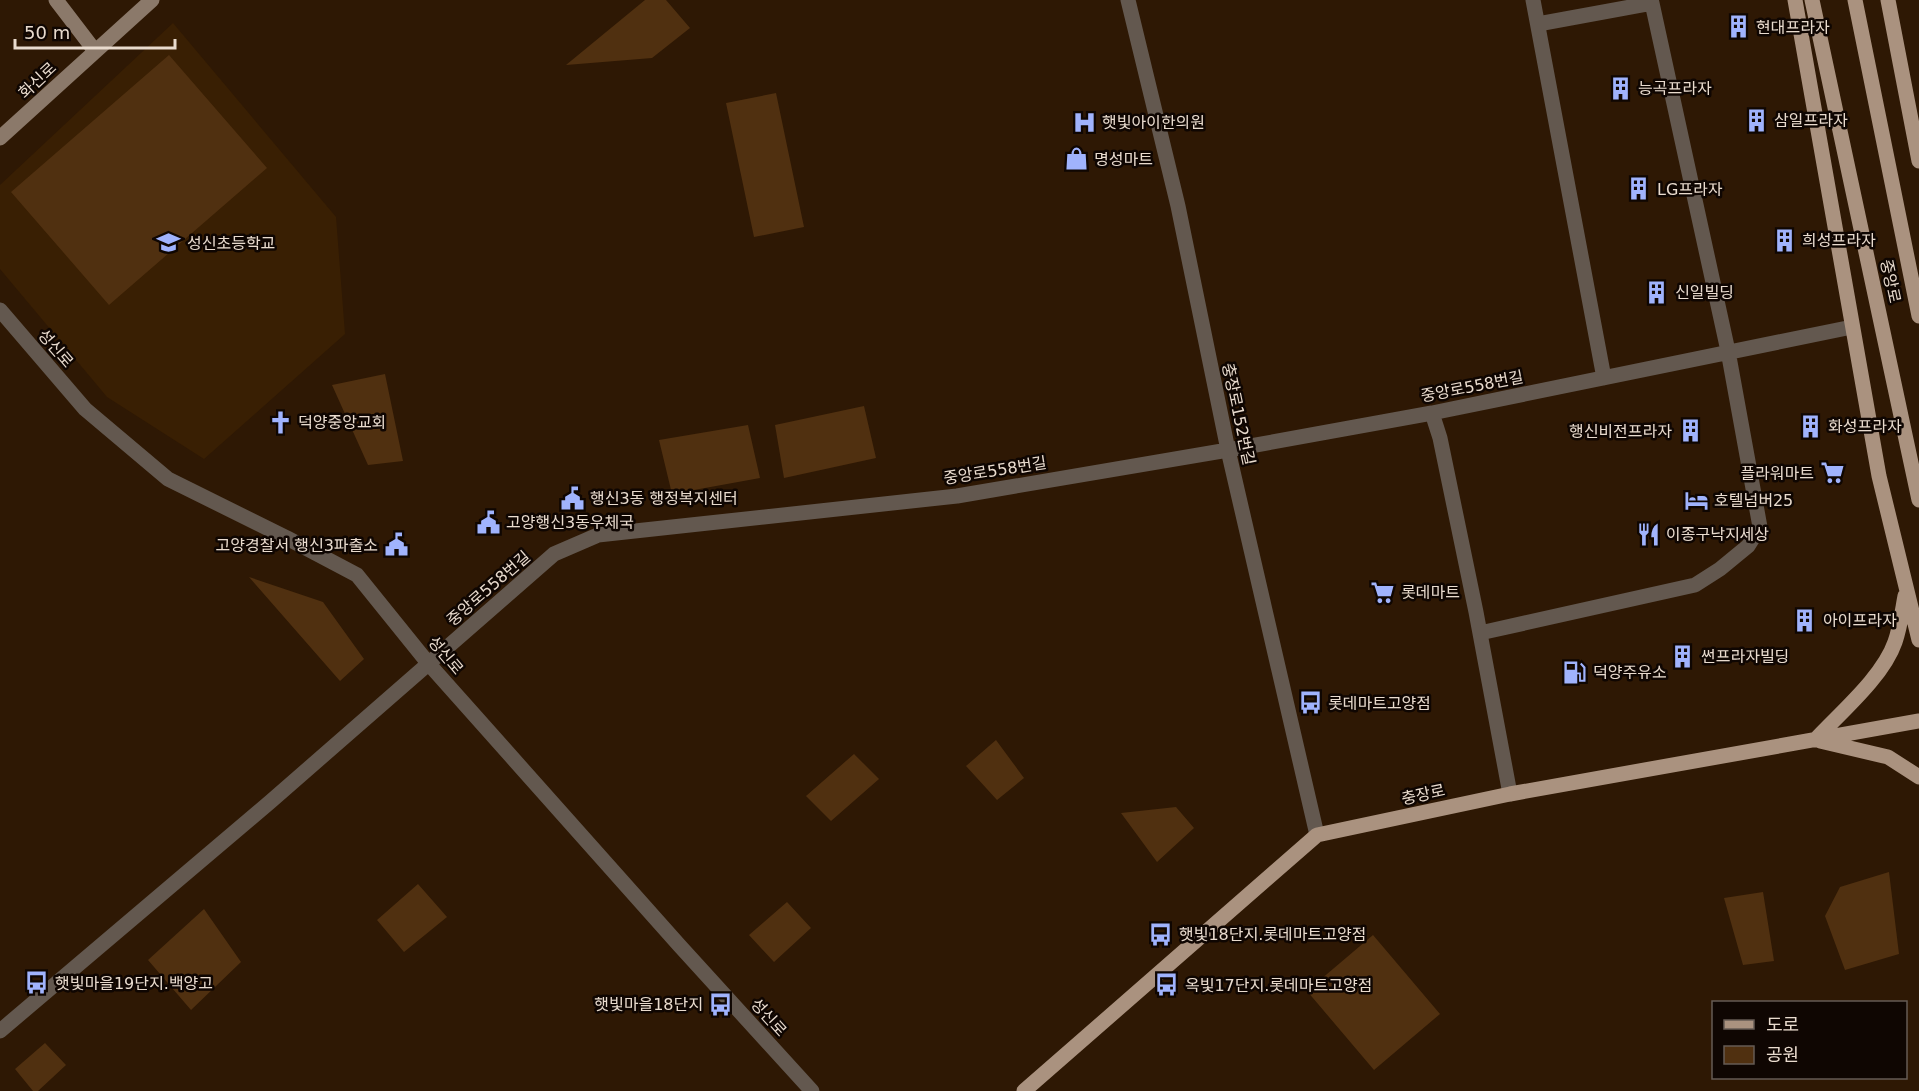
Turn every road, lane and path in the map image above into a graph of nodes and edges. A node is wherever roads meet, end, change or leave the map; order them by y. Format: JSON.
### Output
{"nodes":[{"id":1,"x":56,"y":0,"type":"edge"},
{"id":2,"x":152,"y":0,"type":"edge"},
{"id":3,"x":1128,"y":0,"type":"edge"},
{"id":4,"x":1533,"y":0,"type":"edge"},
{"id":5,"x":1795,"y":0,"type":"edge"},
{"id":6,"x":1812,"y":0,"type":"edge"},
{"id":7,"x":1855,"y":0,"type":"edge"},
{"id":8,"x":1888,"y":0,"type":"edge"},
{"id":9,"x":1538,"y":24,"type":"junction"},
{"id":10,"x":95,"y":51,"type":"junction"},
{"id":11,"x":0,"y":138,"type":"edge"},
{"id":12,"x":1919,"y":161,"type":"edge"},
{"id":13,"x":0,"y":310,"type":"edge"},
{"id":14,"x":1919,"y":316,"type":"edge"},
{"id":15,"x":1852,"y":327,"type":"junction"},
{"id":16,"x":1728,"y":351,"type":"junction"},
{"id":17,"x":1604,"y":378,"type":"junction"},
{"id":18,"x":1432,"y":413,"type":"junction"},
{"id":19,"x":1228,"y":450,"type":"junction"},
{"id":20,"x":1919,"y":500,"type":"edge"},
{"id":21,"x":1912,"y":591,"type":"edge"},
{"id":22,"x":1480,"y":633,"type":"junction"},
{"id":23,"x":1919,"y":640,"type":"edge"},
{"id":24,"x":428,"y":663,"type":"junction"},
{"id":25,"x":1919,"y":721,"type":"edge"},
{"id":26,"x":1815,"y":740,"type":"junction"},
{"id":27,"x":1919,"y":777,"type":"edge"},
{"id":28,"x":1510,"y":794,"type":"junction"},
{"id":29,"x":1317,"y":835,"type":"junction"},
{"id":30,"x":0,"y":1031,"type":"edge"},
{"id":31,"x":812,"y":1091,"type":"edge"},
{"id":32,"x":1024,"y":1091,"type":"edge"}],
"edges":[{"from":1,"to":10,"type":"main road"},
{"from":2,"to":10,"type":"main road","name":"화신로"},
{"from":3,"to":19,"type":"street","name":"충장로152번길"},
{"from":4,"to":9,"type":"street"},
{"from":5,"to":15,"type":"main road"},
{"from":6,"to":20,"type":"main road","name":"중앙로"},
{"from":7,"to":14,"type":"main road","name":"중앙로"},
{"from":8,"to":12,"type":"main road"},
{"from":9,"to":16,"type":"street"},
{"from":9,"to":17,"type":"street"},
{"from":10,"to":11,"type":"main road","name":"화신로"},
{"from":13,"to":24,"type":"street","name":"성신로"},
{"from":15,"to":16,"type":"street","name":"중앙로558번길"},
{"from":15,"to":21,"type":"main road"},
{"from":16,"to":17,"type":"street","name":"중앙로558번길"},
{"from":16,"to":22,"type":"street"},
{"from":17,"to":18,"type":"street","name":"중앙로558번길"},
{"from":18,"to":19,"type":"street","name":"중앙로558번길"},
{"from":18,"to":22,"type":"street"},
{"from":19,"to":24,"type":"street","name":"중앙로558번길"},
{"from":19,"to":29,"type":"street","name":"충장로152번길"},
{"from":21,"to":23,"type":"main road"},
{"from":21,"to":26,"type":"main road"},
{"from":22,"to":28,"type":"street"},
{"from":24,"to":30,"type":"street","name":"중앙로558번길"},
{"from":24,"to":31,"type":"street","name":"성신로"},
{"from":25,"to":26,"type":"main road","name":"충장로"},
{"from":26,"to":27,"type":"main road"},
{"from":26,"to":28,"type":"main road","name":"충장로"},
{"from":28,"to":29,"type":"main road","name":"충장로"},
{"from":29,"to":32,"type":"main road","name":"충장로"}]}
